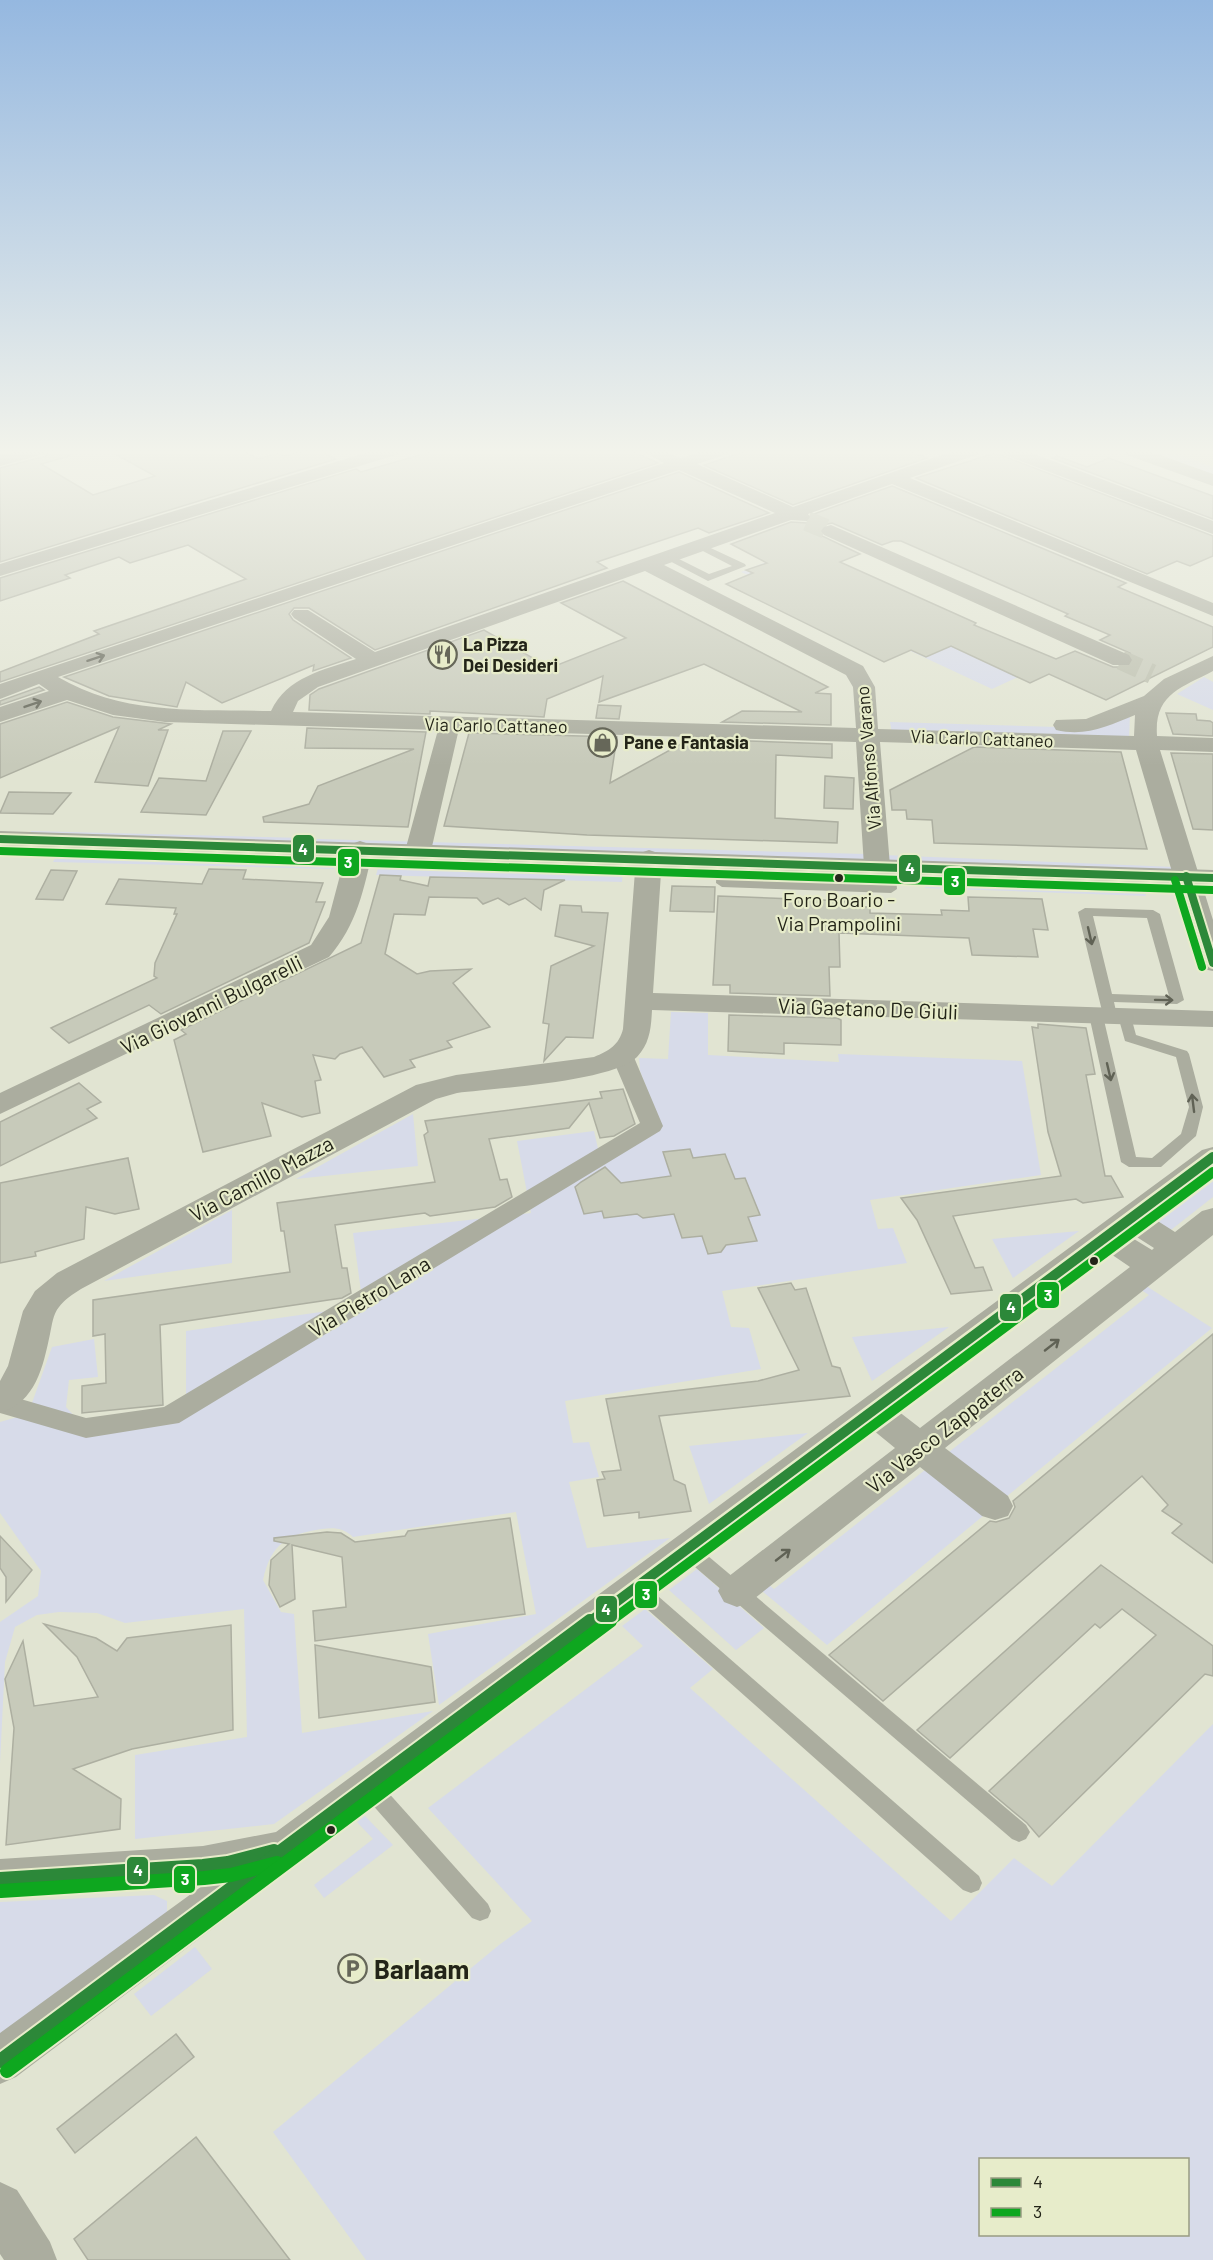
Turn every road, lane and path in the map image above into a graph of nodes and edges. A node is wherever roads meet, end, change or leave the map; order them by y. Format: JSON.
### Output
{"nodes":[{"id":1,"x":48,"y":555,"type":"edge"},
{"id":2,"x":404,"y":555,"type":"edge"},
{"id":3,"x":672,"y":555,"type":"edge"},
{"id":4,"x":719,"y":555,"type":"edge"},
{"id":5,"x":886,"y":555,"type":"edge"},
{"id":6,"x":1081,"y":555,"type":"edge"},
{"id":7,"x":656,"y":561,"type":"junction"},
{"id":8,"x":0,"y":570,"type":"edge"},
{"id":9,"x":1213,"y":610,"type":"edge"},
{"id":10,"x":301,"y":614,"type":"dead end"},
{"id":11,"x":373,"y":660,"type":"junction"},
{"id":12,"x":1121,"y":660,"type":"tunnel mouth"},
{"id":13,"x":1213,"y":663,"type":"edge"},
{"id":14,"x":1152,"y":674,"type":"tunnel mouth"},
{"id":15,"x":40,"y":676,"type":"junction"},
{"id":16,"x":1174,"y":684,"type":"junction"},
{"id":17,"x":0,"y":692,"type":"edge"},
{"id":18,"x":67,"y":692,"type":"junction"},
{"id":19,"x":1150,"y":701,"type":"junction"},
{"id":20,"x":0,"y":715,"type":"edge"},
{"id":21,"x":278,"y":720,"type":"junction"},
{"id":22,"x":868,"y":727,"type":"junction"},
{"id":23,"x":448,"y":728,"type":"junction"},
{"id":24,"x":1146,"y":742,"type":"junction"},
{"id":25,"x":1213,"y":745,"type":"edge"},
{"id":26,"x":0,"y":839,"type":"edge"},
{"id":27,"x":360,"y":849,"type":"junction"},
{"id":28,"x":418,"y":851,"type":"junction"},
{"id":29,"x":649,"y":858,"type":"junction"},
{"id":30,"x":883,"y":866,"type":"junction"},
{"id":31,"x":1200,"y":877,"type":"edge"},
{"id":32,"x":1213,"y":963,"type":"edge"},
{"id":33,"x":639,"y":1001,"type":"junction"},
{"id":34,"x":1109,"y":1011,"type":"junction"},
{"id":35,"x":1213,"y":1019,"type":"edge"},
{"id":36,"x":611,"y":1060,"type":"junction"},
{"id":37,"x":0,"y":1105,"type":"edge"},
{"id":38,"x":1213,"y":1157,"type":"edge"},
{"id":39,"x":1213,"y":1219,"type":"edge"},
{"id":40,"x":1119,"y":1227,"type":"junction"},
{"id":41,"x":1156,"y":1263,"type":"junction"},
{"id":42,"x":0,"y":1402,"type":"edge"},
{"id":43,"x":873,"y":1411,"type":"junction"},
{"id":44,"x":920,"y":1448,"type":"junction"},
{"id":45,"x":995,"y":1506,"type":"dead end"},
{"id":46,"x":688,"y":1550,"type":"junction"},
{"id":47,"x":636,"y":1588,"type":"junction"},
{"id":48,"x":737,"y":1592,"type":"junction"},
{"id":49,"x":370,"y":1787,"type":"junction"},
{"id":50,"x":1019,"y":1832,"type":"dead end"},
{"id":51,"x":291,"y":1846,"type":"junction"},
{"id":52,"x":0,"y":1879,"type":"edge"},
{"id":53,"x":971,"y":1883,"type":"dead end"},
{"id":54,"x":480,"y":1911,"type":"dead end"},
{"id":55,"x":0,"y":2061,"type":"edge"},
{"id":56,"x":0,"y":2207,"type":"edge"},
{"id":57,"x":32,"y":2260,"type":"edge"}],
"edges":[{"from":1,"to":8,"type":"street"},
{"from":15,"to":2,"type":"street","one_way":true},
{"from":3,"to":7,"type":"street"},
{"from":4,"to":7,"type":"lane"},
{"from":5,"to":12,"type":"street"},
{"from":6,"to":9,"type":"street"},
{"from":7,"to":11,"type":"street"},
{"from":7,"to":22,"type":"street","name":"Via Alfonso Varano"},
{"from":10,"to":11,"type":"street"},
{"from":11,"to":21,"type":"street"},
{"from":13,"to":16,"type":"street","name":"Via Carlo Cattaneo"},
{"from":14,"to":16,"type":"street"},
{"from":15,"to":17,"type":"street"},
{"from":15,"to":18,"type":"street","name":"Via Carlo Cattaneo"},
{"from":16,"to":19,"type":"street","name":"Via Carlo Cattaneo"},
{"from":20,"to":18,"type":"street","one_way":true},
{"from":18,"to":21,"type":"street","name":"Via Carlo Cattaneo"},
{"from":19,"to":22,"type":"street","name":"Via Carlo Cattaneo"},
{"from":19,"to":24,"type":"street"},
{"from":21,"to":23,"type":"street","name":"Via Carlo Cattaneo"},
{"from":22,"to":23,"type":"street","name":"Via Carlo Cattaneo"},
{"from":22,"to":24,"type":"street","name":"Via Carlo Cattaneo"},
{"from":22,"to":30,"type":"street","name":"Via Alfonso Varano"},
{"from":23,"to":28,"type":"street"},
{"from":24,"to":25,"type":"street","name":"Via Carlo Cattaneo"},
{"from":24,"to":31,"type":"street"},
{"from":26,"to":27,"type":"street"},
{"from":27,"to":28,"type":"street"},
{"from":27,"to":37,"type":"street","name":"Via Giovanni Bulgarelli"},
{"from":28,"to":29,"type":"street"},
{"from":29,"to":30,"type":"street"},
{"from":29,"to":33,"type":"street"},
{"from":30,"to":31,"type":"street"},
{"from":31,"to":32,"type":"street"},
{"from":33,"to":34,"type":"street","name":"Via Gaetano De Giuli"},
{"from":33,"to":36,"type":"street"},
{"from":34,"to":34,"type":"lane","one_way":true},
{"from":34,"to":34,"type":"lane","one_way":true},
{"from":34,"to":35,"type":"street","name":"Via Gaetano De Giuli"},
{"from":36,"to":42,"type":"street","name":"Via Camillo Mazza"},
{"from":36,"to":42,"type":"street","name":"Via Pietro Lana"},
{"from":38,"to":40,"type":"street"},
{"from":39,"to":41,"type":"street","name":"Via Vasco Zappaterra"},
{"from":40,"to":41,"type":"street"},
{"from":40,"to":43,"type":"street"},
{"from":44,"to":41,"type":"street","name":"Via Vasco Zappaterra","one_way":true},
{"from":43,"to":44,"type":"street"},
{"from":43,"to":46,"type":"street"},
{"from":44,"to":45,"type":"street"},
{"from":48,"to":44,"type":"street","name":"Via Vasco Zappaterra","one_way":true},
{"from":46,"to":47,"type":"street"},
{"from":46,"to":48,"type":"lane"},
{"from":47,"to":49,"type":"street"},
{"from":47,"to":53,"type":"lane"},
{"from":48,"to":50,"type":"lane"},
{"from":49,"to":51,"type":"street"},
{"from":49,"to":54,"type":"lane"},
{"from":51,"to":52,"type":"street"},
{"from":51,"to":55,"type":"street"},
{"from":56,"to":57,"type":"street"}]}
